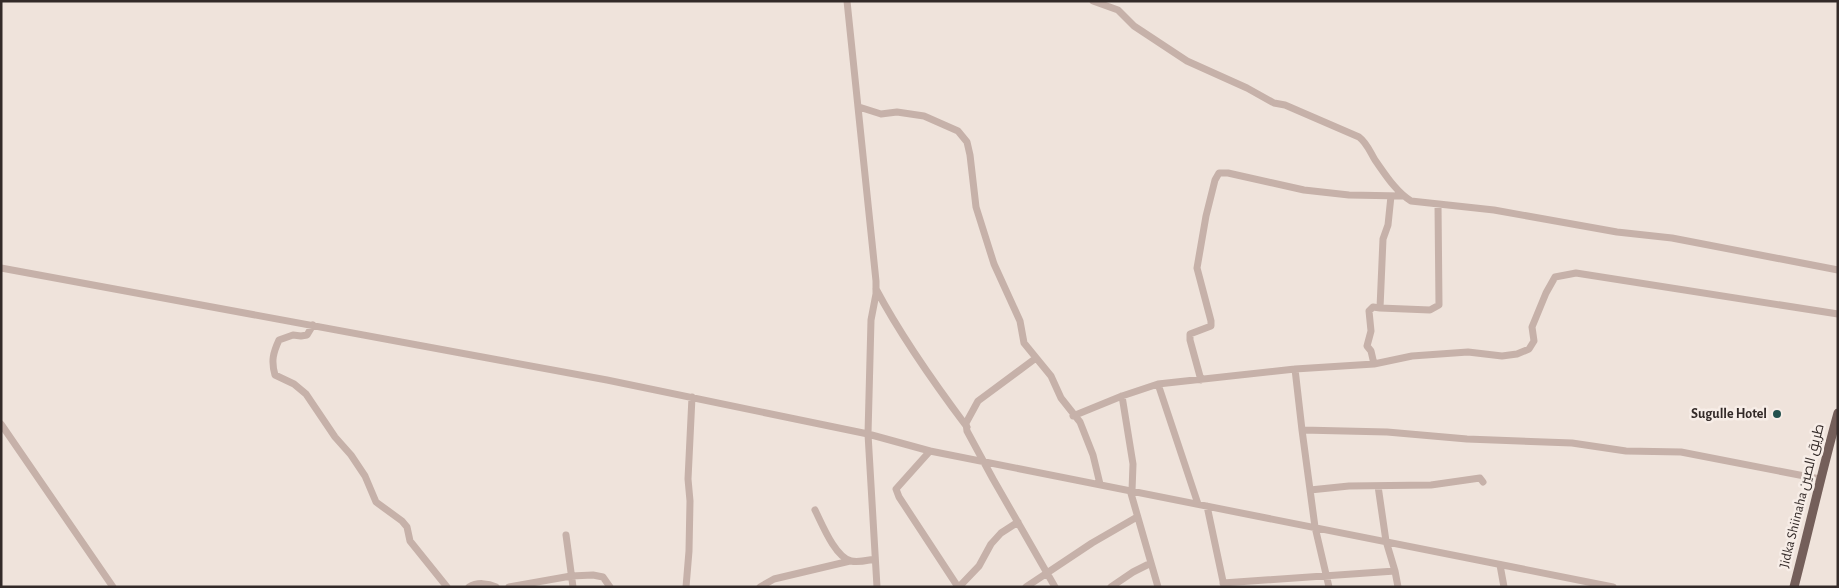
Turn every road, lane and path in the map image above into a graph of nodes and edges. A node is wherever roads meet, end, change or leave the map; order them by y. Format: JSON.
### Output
{"nodes":[{"id":1,"x":847,"y":1,"type":"edge"},
{"id":2,"x":1093,"y":1,"type":"edge"},
{"id":3,"x":859,"y":107,"type":"junction"},
{"id":4,"x":1391,"y":196,"type":"junction"},
{"id":5,"x":1402,"y":196,"type":"junction"},
{"id":6,"x":1438,"y":204,"type":"junction"},
{"id":7,"x":1,"y":268,"type":"edge"},
{"id":8,"x":1838,"y":270,"type":"edge"},
{"id":9,"x":876,"y":289,"type":"junction"},
{"id":10,"x":1380,"y":308,"type":"junction"},
{"id":11,"x":1838,"y":314,"type":"edge"},
{"id":12,"x":314,"y":325,"type":"junction"},
{"id":13,"x":1036,"y":358,"type":"junction"},
{"id":14,"x":1374,"y":364,"type":"junction"},
{"id":15,"x":1295,"y":369,"type":"junction"},
{"id":16,"x":1201,"y":380,"type":"junction"},
{"id":17,"x":1158,"y":384,"type":"junction"},
{"id":18,"x":1122,"y":396,"type":"junction"},
{"id":19,"x":692,"y":397,"type":"junction"},
{"id":20,"x":1838,"y":413,"type":"edge"},
{"id":21,"x":1073,"y":416,"type":"junction"},
{"id":22,"x":1,"y":424,"type":"edge"},
{"id":23,"x":967,"y":427,"type":"junction"},
{"id":24,"x":1302,"y":430,"type":"junction"},
{"id":25,"x":868,"y":434,"type":"junction"},
{"id":26,"x":930,"y":451,"type":"junction"},
{"id":27,"x":983,"y":461,"type":"junction"},
{"id":28,"x":1820,"y":480,"type":"junction"},
{"id":29,"x":1483,"y":482,"type":"dead end"},
{"id":30,"x":1100,"y":484,"type":"junction"},
{"id":31,"x":1378,"y":486,"type":"junction"},
{"id":32,"x":1131,"y":490,"type":"junction"},
{"id":33,"x":1310,"y":490,"type":"junction"},
{"id":34,"x":1198,"y":504,"type":"junction"},
{"id":35,"x":1207,"y":506,"type":"junction"},
{"id":36,"x":816,"y":510,"type":"dead end"},
{"id":37,"x":1138,"y":517,"type":"junction"},
{"id":38,"x":1018,"y":522,"type":"junction"},
{"id":39,"x":1315,"y":527,"type":"junction"},
{"id":40,"x":566,"y":535,"type":"dead end"},
{"id":41,"x":1386,"y":541,"type":"junction"},
{"id":42,"x":875,"y":559,"type":"junction"},
{"id":43,"x":850,"y":561,"type":"junction"},
{"id":44,"x":1151,"y":563,"type":"junction"},
{"id":45,"x":1500,"y":565,"type":"junction"},
{"id":46,"x":1395,"y":571,"type":"junction"},
{"id":47,"x":1047,"y":572,"type":"junction"},
{"id":48,"x":571,"y":576,"type":"junction"},
{"id":49,"x":1326,"y":576,"type":"junction"},
{"id":50,"x":1224,"y":585,"type":"edge"},
{"id":51,"x":612,"y":586,"type":"edge"},
{"id":52,"x":113,"y":587,"type":"edge"},
{"id":53,"x":447,"y":587,"type":"edge"},
{"id":54,"x":469,"y":587,"type":"edge"},
{"id":55,"x":496,"y":587,"type":"edge"},
{"id":56,"x":509,"y":587,"type":"edge"},
{"id":57,"x":573,"y":587,"type":"edge"},
{"id":58,"x":686,"y":587,"type":"edge"},
{"id":59,"x":760,"y":587,"type":"edge"},
{"id":60,"x":877,"y":587,"type":"edge"},
{"id":61,"x":959,"y":587,"type":"edge"},
{"id":62,"x":1026,"y":587,"type":"edge"},
{"id":63,"x":1055,"y":587,"type":"edge"},
{"id":64,"x":1111,"y":587,"type":"edge"},
{"id":65,"x":1158,"y":587,"type":"edge"},
{"id":66,"x":1328,"y":587,"type":"edge"},
{"id":67,"x":1398,"y":587,"type":"edge"},
{"id":68,"x":1504,"y":587,"type":"edge"},
{"id":69,"x":1613,"y":587,"type":"edge"},
{"id":70,"x":1794,"y":587,"type":"edge"}],
"edges":[{"from":1,"to":3,"type":"street"},
{"from":2,"to":5,"type":"street"},
{"from":3,"to":9,"type":"street"},
{"from":3,"to":13,"type":"street"},
{"from":4,"to":5,"type":"street"},
{"from":4,"to":10,"type":"street"},
{"from":4,"to":16,"type":"street"},
{"from":5,"to":6,"type":"street"},
{"from":6,"to":8,"type":"street"},
{"from":6,"to":10,"type":"street"},
{"from":7,"to":12,"type":"street"},
{"from":9,"to":23,"type":"street"},
{"from":9,"to":25,"type":"street"},
{"from":10,"to":14,"type":"street"},
{"from":11,"to":14,"type":"street"},
{"from":12,"to":19,"type":"street"},
{"from":12,"to":53,"type":"street"},
{"from":13,"to":21,"type":"street"},
{"from":13,"to":23,"type":"street"},
{"from":14,"to":15,"type":"street"},
{"from":15,"to":16,"type":"street"},
{"from":15,"to":24,"type":"street"},
{"from":16,"to":17,"type":"street"},
{"from":17,"to":18,"type":"street"},
{"from":17,"to":34,"type":"street"},
{"from":18,"to":21,"type":"street"},
{"from":18,"to":32,"type":"street"},
{"from":19,"to":25,"type":"street"},
{"from":19,"to":58,"type":"street"},
{"from":20,"to":28,"type":"main road","name":"Jidka Shiinaha طريق الصين"},
{"from":21,"to":30,"type":"street"},
{"from":22,"to":52,"type":"street"},
{"from":23,"to":27,"type":"street"},
{"from":24,"to":28,"type":"street"},
{"from":24,"to":33,"type":"street"},
{"from":25,"to":26,"type":"street"},
{"from":25,"to":42,"type":"street"},
{"from":26,"to":27,"type":"street"},
{"from":26,"to":61,"type":"street"},
{"from":27,"to":30,"type":"street"},
{"from":27,"to":38,"type":"street"},
{"from":28,"to":70,"type":"main road","name":"Jidka Shiinaha طريق الصين"},
{"from":29,"to":31,"type":"street"},
{"from":30,"to":32,"type":"street"},
{"from":31,"to":33,"type":"street"},
{"from":31,"to":41,"type":"street"},
{"from":32,"to":34,"type":"street"},
{"from":32,"to":37,"type":"street"},
{"from":33,"to":39,"type":"street"},
{"from":34,"to":35,"type":"street"},
{"from":35,"to":39,"type":"street"},
{"from":35,"to":50,"type":"street"},
{"from":36,"to":43,"type":"street"},
{"from":37,"to":44,"type":"street"},
{"from":37,"to":47,"type":"street"},
{"from":38,"to":47,"type":"street"},
{"from":38,"to":61,"type":"street"},
{"from":39,"to":41,"type":"street"},
{"from":39,"to":49,"type":"street"},
{"from":40,"to":48,"type":"street"},
{"from":41,"to":45,"type":"street"},
{"from":41,"to":46,"type":"street"},
{"from":42,"to":43,"type":"street"},
{"from":42,"to":60,"type":"street"},
{"from":43,"to":59,"type":"street"},
{"from":44,"to":64,"type":"street"},
{"from":44,"to":65,"type":"street"},
{"from":45,"to":68,"type":"street"},
{"from":45,"to":69,"type":"street"},
{"from":46,"to":49,"type":"street"},
{"from":46,"to":67,"type":"street"},
{"from":47,"to":62,"type":"street"},
{"from":47,"to":63,"type":"street"},
{"from":48,"to":51,"type":"street"},
{"from":48,"to":56,"type":"street"},
{"from":48,"to":57,"type":"street"},
{"from":49,"to":50,"type":"street"},
{"from":49,"to":66,"type":"street"},
{"from":54,"to":55,"type":"street"}]}
